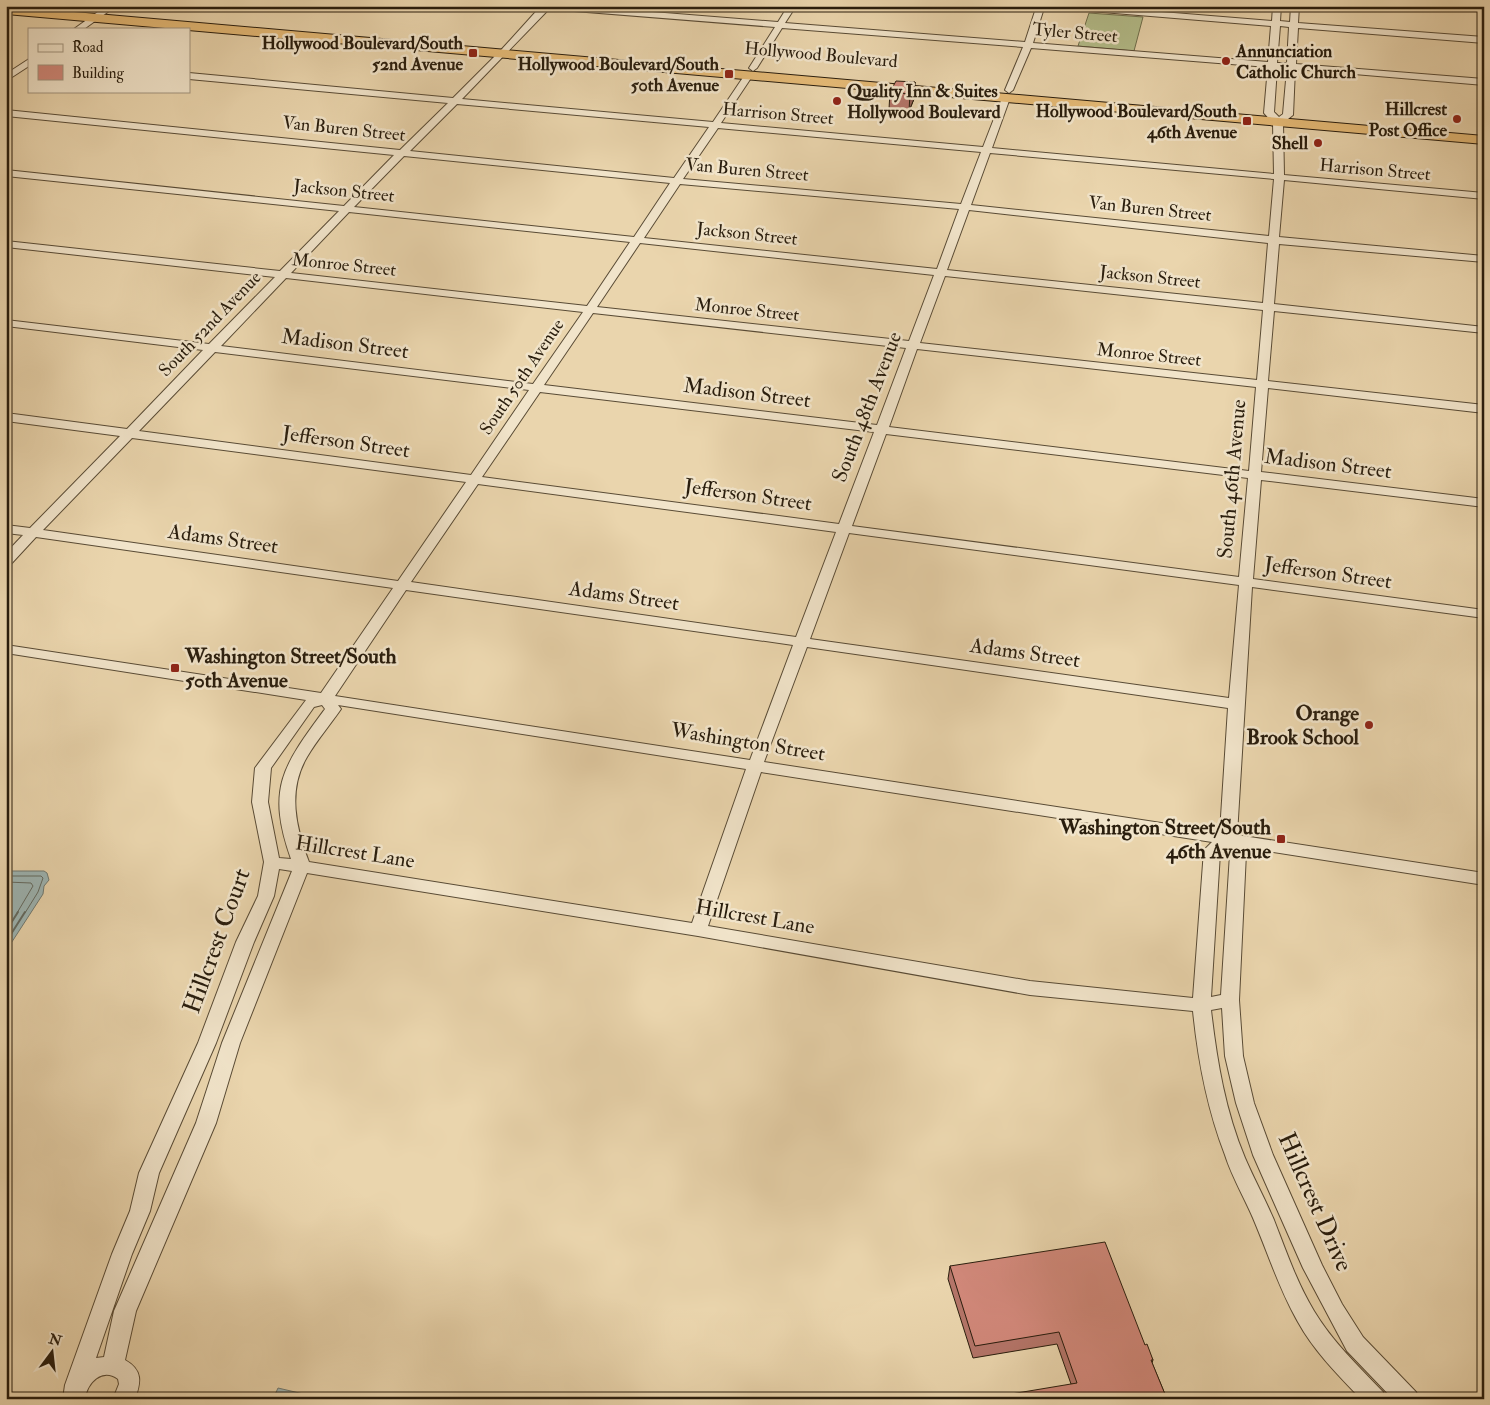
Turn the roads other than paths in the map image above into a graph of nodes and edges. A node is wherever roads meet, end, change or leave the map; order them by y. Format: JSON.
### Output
{"nodes":[{"id":1,"x":36,"y":6,"type":"edge"},
{"id":2,"x":546,"y":6,"type":"edge"},
{"id":3,"x":792,"y":6,"type":"edge"},
{"id":4,"x":1054,"y":6,"type":"edge"},
{"id":5,"x":1277,"y":6,"type":"edge"},
{"id":6,"x":1295,"y":6,"type":"edge"},
{"id":7,"x":1040,"y":7,"type":"edge"},
{"id":8,"x":6,"y":10,"type":"edge"},
{"id":9,"x":103,"y":12,"type":"edge"},
{"id":10,"x":1275,"y":23,"type":"junction"},
{"id":11,"x":780,"y":25,"type":"junction"},
{"id":12,"x":1294,"y":25,"type":"junction"},
{"id":13,"x":79,"y":28,"type":"edge"},
{"id":14,"x":1484,"y":40,"type":"edge"},
{"id":15,"x":1028,"y":45,"type":"junction"},
{"id":16,"x":505,"y":51,"type":"junction"},
{"id":17,"x":28,"y":63,"type":"edge"},
{"id":18,"x":1272,"y":66,"type":"junction"},
{"id":19,"x":1292,"y":67,"type":"junction"},
{"id":20,"x":751,"y":72,"type":"junction"},
{"id":21,"x":190,"y":76,"type":"edge"},
{"id":22,"x":6,"y":78,"type":"edge"},
{"id":23,"x":1484,"y":82,"type":"edge"},
{"id":24,"x":1007,"y":94,"type":"junction"},
{"id":25,"x":455,"y":100,"type":"junction"},
{"id":26,"x":6,"y":113,"type":"edge"},
{"id":27,"x":1278,"y":116,"type":"junction"},
{"id":28,"x":715,"y":124,"type":"junction"},
{"id":29,"x":1484,"y":132,"type":"edge"},
{"id":30,"x":1484,"y":138,"type":"edge"},
{"id":31,"x":988,"y":150,"type":"junction"},
{"id":32,"x":403,"y":152,"type":"junction"},
{"id":33,"x":6,"y":173,"type":"edge"},
{"id":34,"x":1279,"y":177,"type":"junction"},
{"id":35,"x":676,"y":181,"type":"junction"},
{"id":36,"x":1484,"y":196,"type":"edge"},
{"id":37,"x":965,"y":207,"type":"junction"},
{"id":38,"x":346,"y":209,"type":"junction"},
{"id":39,"x":637,"y":240,"type":"junction"},
{"id":40,"x":1274,"y":240,"type":"junction"},
{"id":41,"x":6,"y":244,"type":"edge"},
{"id":42,"x":1484,"y":259,"type":"edge"},
{"id":43,"x":941,"y":272,"type":"junction"},
{"id":44,"x":281,"y":276,"type":"junction"},
{"id":45,"x":1268,"y":307,"type":"junction"},
{"id":46,"x":590,"y":310,"type":"junction"},
{"id":47,"x":6,"y":323,"type":"edge"},
{"id":48,"x":1484,"y":330,"type":"edge"},
{"id":49,"x":914,"y":346,"type":"junction"},
{"id":50,"x":212,"y":348,"type":"junction"},
{"id":51,"x":1262,"y":385,"type":"junction"},
{"id":52,"x":537,"y":388,"type":"junction"},
{"id":53,"x":1484,"y":410,"type":"edge"},
{"id":54,"x":6,"y":417,"type":"edge"},
{"id":55,"x":882,"y":430,"type":"junction"},
{"id":56,"x":130,"y":433,"type":"junction"},
{"id":57,"x":1255,"y":475,"type":"junction"},
{"id":58,"x":476,"y":479,"type":"junction"},
{"id":59,"x":1484,"y":503,"type":"edge"},
{"id":60,"x":844,"y":528,"type":"junction"},
{"id":61,"x":6,"y":529,"type":"edge"},
{"id":62,"x":34,"y":533,"type":"junction"},
{"id":63,"x":6,"y":561,"type":"edge"},
{"id":64,"x":1246,"y":582,"type":"junction"},
{"id":65,"x":403,"y":586,"type":"junction"},
{"id":66,"x":1484,"y":614,"type":"edge"},
{"id":67,"x":801,"y":642,"type":"junction"},
{"id":68,"x":6,"y":650,"type":"edge"},
{"id":69,"x":325,"y":700,"type":"junction"},
{"id":70,"x":1236,"y":704,"type":"junction"},
{"id":71,"x":755,"y":766,"type":"junction"},
{"id":72,"x":1228,"y":840,"type":"junction"},
{"id":73,"x":272,"y":862,"type":"junction"},
{"id":74,"x":302,"y":866,"type":"junction"},
{"id":75,"x":1484,"y":879,"type":"edge"},
{"id":76,"x":698,"y":930,"type":"junction"},
{"id":77,"x":1230,"y":1000,"type":"junction"},
{"id":78,"x":1201,"y":1006,"type":"junction"},
{"id":79,"x":113,"y":1365,"type":"junction"},
{"id":80,"x":76,"y":1391,"type":"edge"},
{"id":81,"x":124,"y":1399,"type":"edge"},
{"id":82,"x":1374,"y":1399,"type":"edge"},
{"id":83,"x":1408,"y":1399,"type":"edge"}],
"edges":[{"from":1,"to":9,"type":"highway","name":"Hollywood Boulevard"},
{"from":2,"to":11,"type":"street","name":"Tyler Street"},
{"from":2,"to":16,"type":"street","name":"South 52nd Avenue"},
{"from":3,"to":11,"type":"street","name":"South 50th Avenue"},
{"from":4,"to":10,"type":"street"},
{"from":5,"to":10,"type":"street"},
{"from":6,"to":12,"type":"street"},
{"from":7,"to":15,"type":"street","name":"South 48th Avenue"},
{"from":8,"to":9,"type":"highway","name":"Hollywood Boulevard"},
{"from":9,"to":13,"type":"street"},
{"from":9,"to":16,"type":"highway","name":"Hollywood Boulevard"},
{"from":10,"to":12,"type":"street"},
{"from":10,"to":18,"type":"street"},
{"from":11,"to":15,"type":"street","name":"Tyler Street"},
{"from":11,"to":20,"type":"street","name":"South 50th Avenue"},
{"from":12,"to":14,"type":"street"},
{"from":12,"to":19,"type":"street"},
{"from":15,"to":18,"type":"street","name":"Tyler Street"},
{"from":15,"to":24,"type":"street","name":"South 48th Avenue"},
{"from":16,"to":20,"type":"highway","name":"Hollywood Boulevard"},
{"from":16,"to":20,"type":"highway","name":"Hollywood Boulevard"},
{"from":16,"to":25,"type":"street","name":"South 52nd Avenue"},
{"from":17,"to":22,"type":"street"},
{"from":18,"to":19,"type":"street","name":"Tyler Street"},
{"from":18,"to":27,"type":"street"},
{"from":19,"to":23,"type":"street","name":"Tyler Street"},
{"from":19,"to":27,"type":"street"},
{"from":20,"to":24,"type":"highway","name":"Hollywood Boulevard"},
{"from":20,"to":24,"type":"highway","name":"Hollywood Boulevard"},
{"from":20,"to":28,"type":"street","name":"South 50th Avenue"},
{"from":21,"to":25,"type":"street","name":"Harrison Street"},
{"from":24,"to":27,"type":"highway","name":"Hollywood Boulevard"},
{"from":24,"to":27,"type":"highway","name":"Hollywood Boulevard"},
{"from":24,"to":31,"type":"street","name":"South 48th Avenue"},
{"from":25,"to":28,"type":"street","name":"Harrison Street"},
{"from":25,"to":32,"type":"street","name":"South 52nd Avenue"},
{"from":26,"to":32,"type":"street","name":"Van Buren Street"},
{"from":27,"to":29,"type":"highway","name":"Hollywood Boulevard"},
{"from":27,"to":30,"type":"highway","name":"Hollywood Boulevard"},
{"from":27,"to":34,"type":"street","name":"South 46th Avenue"},
{"from":28,"to":31,"type":"street","name":"Harrison Street"},
{"from":28,"to":35,"type":"street","name":"South 50th Avenue"},
{"from":31,"to":34,"type":"street","name":"Harrison Street"},
{"from":31,"to":37,"type":"street","name":"South 48th Avenue"},
{"from":32,"to":35,"type":"street","name":"Van Buren Street"},
{"from":32,"to":38,"type":"street","name":"South 52nd Avenue"},
{"from":33,"to":38,"type":"street","name":"Jackson Street"},
{"from":34,"to":36,"type":"street","name":"Harrison Street"},
{"from":34,"to":40,"type":"street","name":"South 46th Avenue"},
{"from":35,"to":37,"type":"street","name":"Van Buren Street"},
{"from":35,"to":39,"type":"street","name":"South 50th Avenue"},
{"from":37,"to":40,"type":"street","name":"Van Buren Street"},
{"from":37,"to":43,"type":"street","name":"South 48th Avenue"},
{"from":38,"to":39,"type":"street","name":"Jackson Street"},
{"from":38,"to":44,"type":"street","name":"South 52nd Avenue"},
{"from":39,"to":43,"type":"street","name":"Jackson Street"},
{"from":39,"to":46,"type":"street","name":"South 50th Avenue"},
{"from":40,"to":42,"type":"street","name":"Van Buren Street"},
{"from":40,"to":45,"type":"street","name":"South 46th Avenue"},
{"from":41,"to":44,"type":"street","name":"Monroe Street"},
{"from":43,"to":45,"type":"street","name":"Jackson Street"},
{"from":43,"to":49,"type":"street","name":"South 48th Avenue"},
{"from":44,"to":46,"type":"street","name":"Monroe Street"},
{"from":44,"to":50,"type":"street","name":"South 52nd Avenue"},
{"from":45,"to":48,"type":"street","name":"Jackson Street"},
{"from":45,"to":51,"type":"street","name":"South 46th Avenue"},
{"from":46,"to":49,"type":"street","name":"Monroe Street"},
{"from":46,"to":52,"type":"street","name":"South 50th Avenue"},
{"from":47,"to":50,"type":"street","name":"Madison Street"},
{"from":49,"to":51,"type":"street","name":"Monroe Street"},
{"from":49,"to":55,"type":"street","name":"South 48th Avenue"},
{"from":50,"to":52,"type":"street","name":"Madison Street"},
{"from":50,"to":56,"type":"street","name":"South 52nd Avenue"},
{"from":51,"to":53,"type":"street","name":"Monroe Street"},
{"from":51,"to":57,"type":"street","name":"South 46th Avenue"},
{"from":52,"to":55,"type":"street","name":"Madison Street"},
{"from":52,"to":58,"type":"street","name":"South 50th Avenue"},
{"from":54,"to":56,"type":"street","name":"Jefferson Street"},
{"from":55,"to":57,"type":"street","name":"Madison Street"},
{"from":55,"to":60,"type":"street","name":"South 48th Avenue"},
{"from":56,"to":58,"type":"street","name":"Jefferson Street"},
{"from":56,"to":62,"type":"street","name":"South 52nd Avenue"},
{"from":57,"to":59,"type":"street","name":"Madison Street"},
{"from":57,"to":64,"type":"street","name":"South 46th Avenue"},
{"from":58,"to":60,"type":"street","name":"Jefferson Street"},
{"from":58,"to":65,"type":"street","name":"South 50th Avenue"},
{"from":60,"to":64,"type":"street","name":"Jefferson Street"},
{"from":60,"to":67,"type":"street","name":"South 48th Avenue"},
{"from":61,"to":62,"type":"street","name":"Adams Street"},
{"from":62,"to":63,"type":"street","name":"South 52nd Avenue"},
{"from":62,"to":65,"type":"street","name":"Adams Street"},
{"from":64,"to":66,"type":"street","name":"Jefferson Street"},
{"from":64,"to":70,"type":"street","name":"South 46th Avenue"},
{"from":65,"to":67,"type":"street","name":"Adams Street"},
{"from":65,"to":69,"type":"street","name":"South 50th Avenue"},
{"from":67,"to":70,"type":"street","name":"Adams Street"},
{"from":67,"to":71,"type":"street","name":"South 48th Avenue"},
{"from":68,"to":69,"type":"street","name":"Washington Street"},
{"from":69,"to":71,"type":"street","name":"Washington Street"},
{"from":69,"to":73,"type":"street","name":"Hillcrest Court"},
{"from":69,"to":74,"type":"street"},
{"from":70,"to":72,"type":"street","name":"South 46th Avenue"},
{"from":71,"to":72,"type":"street","name":"Washington Street"},
{"from":71,"to":76,"type":"street","name":"South 48th Avenue"},
{"from":72,"to":75,"type":"street","name":"Washington Street"},
{"from":72,"to":77,"type":"street","name":"South 46th Avenue"},
{"from":72,"to":78,"type":"street"},
{"from":73,"to":74,"type":"street","name":"Hillcrest Lane"},
{"from":73,"to":80,"type":"street","name":"Hillcrest Court"},
{"from":74,"to":76,"type":"street","name":"Hillcrest Lane"},
{"from":74,"to":79,"type":"street"},
{"from":76,"to":78,"type":"street","name":"Hillcrest Lane"},
{"from":77,"to":78,"type":"street","name":"Hillcrest Lane"},
{"from":77,"to":83,"type":"street","name":"Hillcrest Drive"},
{"from":78,"to":82,"type":"street"},
{"from":79,"to":80,"type":"street"},
{"from":79,"to":81,"type":"street"}]}
